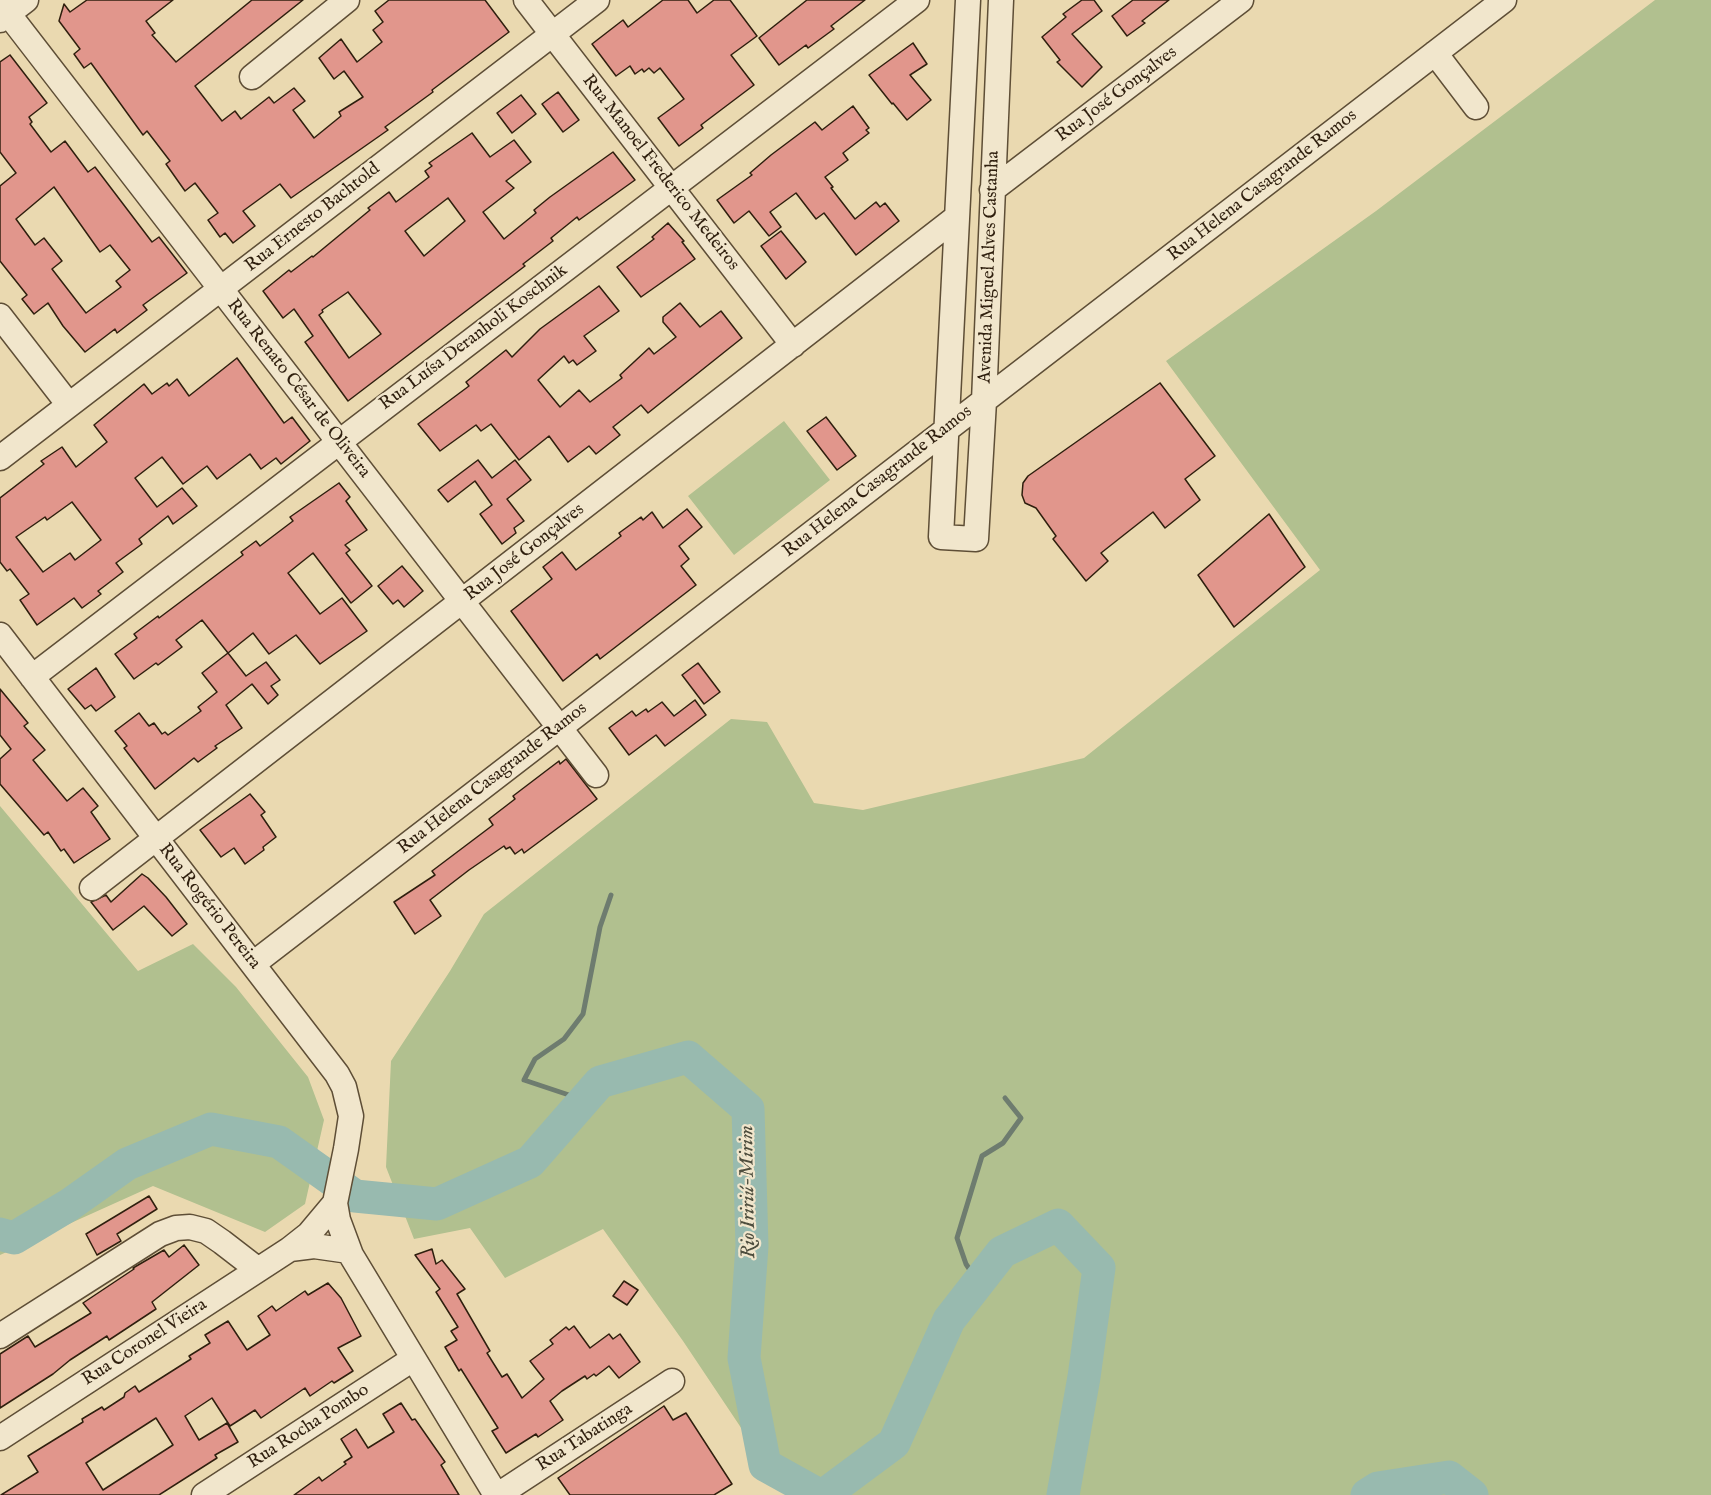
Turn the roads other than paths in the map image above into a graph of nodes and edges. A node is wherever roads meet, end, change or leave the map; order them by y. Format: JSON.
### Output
{"nodes":[{"id":1,"x":347,"y":0,"type":"edge"},
{"id":2,"x":526,"y":0,"type":"edge"},
{"id":3,"x":597,"y":0,"type":"edge"},
{"id":4,"x":917,"y":0,"type":"edge"},
{"id":5,"x":968,"y":0,"type":"edge"},
{"id":6,"x":1001,"y":0,"type":"edge"},
{"id":7,"x":1241,"y":0,"type":"edge"},
{"id":8,"x":1504,"y":0,"type":"edge"},
{"id":9,"x":8,"y":9,"type":"edge"},
{"id":10,"x":552,"y":34,"type":"junction"},
{"id":11,"x":1435,"y":53,"type":"junction"},
{"id":12,"x":252,"y":77,"type":"dead end"},
{"id":13,"x":1476,"y":107,"type":"dead end"},
{"id":14,"x":671,"y":188,"type":"junction"},
{"id":15,"x":992,"y":190,"type":"junction"},
{"id":16,"x":957,"y":217,"type":"junction"},
{"id":17,"x":221,"y":289,"type":"junction"},
{"id":18,"x":0,"y":316,"type":"edge"},
{"id":19,"x":793,"y":345,"type":"junction"},
{"id":20,"x":984,"y":401,"type":"junction"},
{"id":21,"x":69,"y":405,"type":"junction"},
{"id":22,"x":947,"y":429,"type":"junction"},
{"id":23,"x":339,"y":442,"type":"junction"},
{"id":24,"x":0,"y":458,"type":"edge"},
{"id":25,"x":462,"y":601,"type":"junction"},
{"id":26,"x":0,"y":635,"type":"edge"},
{"id":27,"x":32,"y":677,"type":"junction"},
{"id":28,"x":560,"y":728,"type":"junction"},
{"id":29,"x":596,"y":775,"type":"dead end"},
{"id":30,"x":156,"y":838,"type":"junction"},
{"id":31,"x":92,"y":888,"type":"dead end"},
{"id":32,"x":253,"y":964,"type":"junction"},
{"id":33,"x":336,"y":1201,"type":"junction"},
{"id":34,"x":291,"y":1249,"type":"junction"},
{"id":35,"x":349,"y":1251,"type":"junction"},
{"id":36,"x":257,"y":1269,"type":"junction"},
{"id":37,"x":0,"y":1336,"type":"edge"},
{"id":38,"x":413,"y":1359,"type":"junction"},
{"id":39,"x":672,"y":1381,"type":"dead end"},
{"id":40,"x":0,"y":1438,"type":"edge"},
{"id":41,"x":204,"y":1495,"type":"edge"},
{"id":42,"x":497,"y":1495,"type":"edge"}],
"edges":[{"from":1,"to":12,"type":"street"},
{"from":2,"to":10,"type":"street","name":"Rua Manoel Frederico Medeiros"},
{"from":3,"to":10,"type":"street","name":"Rua Ernesto Bachtold"},
{"from":4,"to":14,"type":"street","name":"Rua Luísa Deranholi Koschnik"},
{"from":5,"to":16,"type":"street","name":"Avenida Miguel Alves Castanha"},
{"from":6,"to":15,"type":"street","name":"Avenida Miguel Alves Castanha"},
{"from":7,"to":15,"type":"street","name":"Rua José Gonçalves"},
{"from":8,"to":11,"type":"street","name":"Rua Helena Casagrande Ramos"},
{"from":9,"to":17,"type":"street","name":"Rua Renato César de Oliveira"},
{"from":10,"to":14,"type":"street","name":"Rua Manoel Frederico Medeiros"},
{"from":10,"to":17,"type":"street","name":"Rua Ernesto Bachtold"},
{"from":11,"to":13,"type":"street"},
{"from":11,"to":20,"type":"street","name":"Rua Helena Casagrande Ramos"},
{"from":14,"to":19,"type":"street","name":"Rua Manoel Frederico Medeiros"},
{"from":14,"to":23,"type":"street","name":"Rua Luísa Deranholi Koschnik"},
{"from":15,"to":20,"type":"street","name":"Avenida Miguel Alves Castanha"},
{"from":16,"to":19,"type":"street","name":"Rua José Gonçalves"},
{"from":16,"to":22,"type":"street","name":"Avenida Miguel Alves Castanha"},
{"from":17,"to":21,"type":"street","name":"Rua Ernesto Bachtold"},
{"from":17,"to":23,"type":"street","name":"Rua Renato César de Oliveira"},
{"from":18,"to":21,"type":"street"},
{"from":19,"to":25,"type":"street","name":"Rua José Gonçalves"},
{"from":20,"to":22,"type":"street","name":"Rua Helena Casagrande Ramos"},
{"from":20,"to":22,"type":"street","name":"Avenida Miguel Alves Castanha"},
{"from":21,"to":24,"type":"street","name":"Rua Ernesto Bachtold"},
{"from":22,"to":28,"type":"street","name":"Rua Helena Casagrande Ramos"},
{"from":23,"to":25,"type":"street","name":"Rua Renato César de Oliveira"},
{"from":23,"to":27,"type":"street","name":"Rua Luísa Deranholi Koschnik"},
{"from":25,"to":28,"type":"street","name":"Rua Renato César de Oliveira"},
{"from":25,"to":30,"type":"street","name":"Rua José Gonçalves"},
{"from":26,"to":27,"type":"street","name":"Rua Rogério Pereira"},
{"from":27,"to":30,"type":"street","name":"Rua Rogério Pereira"},
{"from":28,"to":29,"type":"street","name":"Rua Renato César de Oliveira"},
{"from":28,"to":32,"type":"street","name":"Rua Helena Casagrande Ramos"},
{"from":30,"to":31,"type":"street","name":"Rua José Gonçalves"},
{"from":30,"to":32,"type":"street","name":"Rua Rogério Pereira"},
{"from":32,"to":33,"type":"street","name":"Rua Rogério Pereira"},
{"from":33,"to":34,"type":"street"},
{"from":33,"to":35,"type":"street"},
{"from":34,"to":35,"type":"street"},
{"from":34,"to":36,"type":"street","name":"Rua Coronel Vieira"},
{"from":35,"to":38,"type":"street"},
{"from":36,"to":37,"type":"street"},
{"from":36,"to":40,"type":"street","name":"Rua Coronel Vieira"},
{"from":38,"to":41,"type":"street","name":"Rua Rocha Pombo"},
{"from":38,"to":42,"type":"street"},
{"from":39,"to":42,"type":"street","name":"Rua Tabatinga"}]}
